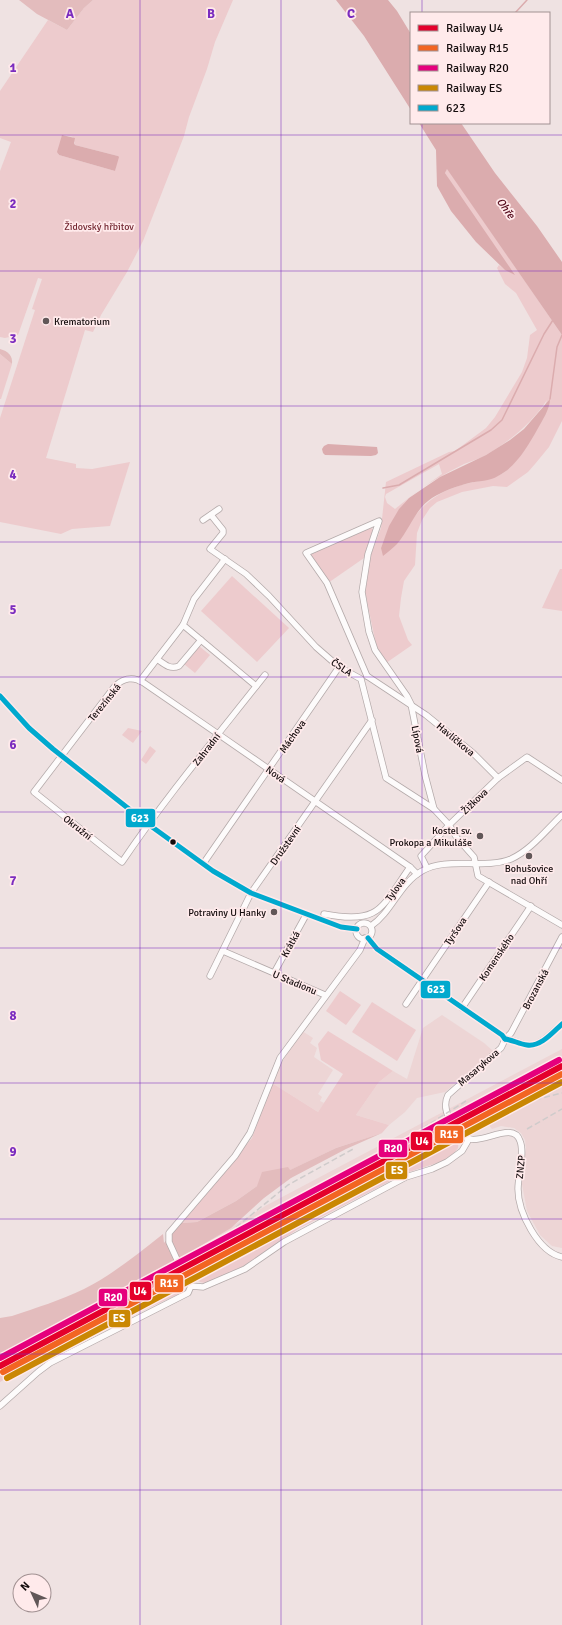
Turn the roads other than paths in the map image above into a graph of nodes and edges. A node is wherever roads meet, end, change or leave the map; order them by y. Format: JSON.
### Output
{"nodes":[{"id":1,"x":219,"y":509,"type":"dead end"},
{"id":2,"x":211,"y":514,"type":"junction"},
{"id":3,"x":203,"y":520,"type":"dead end"},
{"id":4,"x":225,"y":559,"type":"junction"},
{"id":5,"x":183,"y":625,"type":"junction"},
{"id":6,"x":201,"y":640,"type":"junction"},
{"id":7,"x":157,"y":659,"type":"junction"},
{"id":8,"x":339,"y":668,"type":"junction"},
{"id":9,"x":265,"y":675,"type":"dead end"},
{"id":10,"x":367,"y":676,"type":"junction"},
{"id":11,"x":361,"y":679,"type":"junction"},
{"id":12,"x":140,"y":681,"type":"junction"},
{"id":13,"x":256,"y":686,"type":"junction"},
{"id":14,"x":0,"y":696,"type":"edge"},
{"id":15,"x":411,"y":704,"type":"junction"},
{"id":16,"x":372,"y":720,"type":"junction"},
{"id":17,"x":218,"y":734,"type":"junction"},
{"id":18,"x":62,"y":756,"type":"junction"},
{"id":19,"x":269,"y":769,"type":"junction"},
{"id":20,"x":498,"y":778,"type":"junction"},
{"id":21,"x":562,"y":780,"type":"edge"},
{"id":22,"x":316,"y":802,"type":"junction"},
{"id":23,"x":434,"y":809,"type":"junction"},
{"id":24,"x":562,"y":815,"type":"edge"},
{"id":25,"x":148,"y":824,"type":"junction"},
{"id":26,"x":449,"y":825,"type":"junction"},
{"id":27,"x":203,"y":864,"type":"junction"},
{"id":28,"x":476,"y":864,"type":"junction"},
{"id":29,"x":410,"y":867,"type":"junction"},
{"id":30,"x":427,"y":868,"type":"junction"},
{"id":31,"x":417,"y":874,"type":"junction"},
{"id":32,"x":489,"y":882,"type":"junction"},
{"id":33,"x":251,"y":893,"type":"junction"},
{"id":34,"x":531,"y":906,"type":"junction"},
{"id":35,"x":324,"y":914,"type":"dead end"},
{"id":36,"x":306,"y":915,"type":"junction"},
{"id":37,"x":560,"y":924,"type":"edge"},
{"id":38,"x":371,"y":926,"type":"junction"},
{"id":39,"x":357,"y":929,"type":"junction"},
{"id":40,"x":562,"y":937,"type":"edge"},
{"id":41,"x":366,"y":938,"type":"junction"},
{"id":42,"x":223,"y":951,"type":"junction"},
{"id":43,"x":274,"y":973,"type":"junction"},
{"id":44,"x":210,"y":976,"type":"dead end"},
{"id":45,"x":422,"y":981,"type":"junction"},
{"id":46,"x":325,"y":995,"type":"junction"},
{"id":47,"x":406,"y":1004,"type":"dead end"},
{"id":48,"x":462,"y":1008,"type":"junction"},
{"id":49,"x":562,"y":1024,"type":"edge"},
{"id":50,"x":505,"y":1039,"type":"junction"},
{"id":51,"x":469,"y":1139,"type":"junction"},
{"id":52,"x":562,"y":1257,"type":"edge"},
{"id":53,"x":191,"y":1286,"type":"junction"},
{"id":54,"x":0,"y":1406,"type":"edge"}],
"edges":[{"from":1,"to":2,"type":"street"},
{"from":2,"to":3,"type":"street"},
{"from":2,"to":4,"type":"street","name":"ČSLA"},
{"from":4,"to":5,"type":"street"},
{"from":4,"to":8,"type":"street","name":"ČSLA"},
{"from":5,"to":6,"type":"street"},
{"from":5,"to":7,"type":"street"},
{"from":6,"to":7,"type":"street"},
{"from":6,"to":13,"type":"street"},
{"from":7,"to":12,"type":"street"},
{"from":8,"to":11,"type":"street","name":"ČSLA"},
{"from":8,"to":19,"type":"street","name":"Máchova"},
{"from":9,"to":13,"type":"street","name":"Zahradní"},
{"from":10,"to":11,"type":"street"},
{"from":10,"to":15,"type":"street"},
{"from":10,"to":15,"type":"street"},
{"from":11,"to":16,"type":"street","name":"ČSLA"},
{"from":12,"to":17,"type":"street","name":"Nová"},
{"from":12,"to":18,"type":"street","name":"Terezínská"},
{"from":13,"to":17,"type":"street","name":"Zahradní"},
{"from":14,"to":18,"type":"street"},
{"from":15,"to":20,"type":"street","name":"Havlíčkova"},
{"from":15,"to":23,"type":"street","name":"Lípová"},
{"from":16,"to":22,"type":"street","name":"Družstevní"},
{"from":16,"to":23,"type":"street","name":"ČSLA"},
{"from":17,"to":19,"type":"street","name":"Nová"},
{"from":17,"to":25,"type":"street","name":"Zahradní"},
{"from":18,"to":25,"type":"street"},
{"from":18,"to":25,"type":"street","name":"Okružní"},
{"from":19,"to":22,"type":"street","name":"Nová"},
{"from":19,"to":27,"type":"street","name":"Máchova"},
{"from":20,"to":21,"type":"street","name":"Žižkova"},
{"from":20,"to":26,"type":"street","name":"Žižkova"},
{"from":22,"to":29,"type":"street","name":"Nová"},
{"from":22,"to":33,"type":"street","name":"Družstevní"},
{"from":23,"to":26,"type":"street","name":"Lípová"},
{"from":24,"to":28,"type":"street"},
{"from":25,"to":27,"type":"street"},
{"from":26,"to":28,"type":"street","name":"Lípová"},
{"from":26,"to":30,"type":"street","name":"Žižkova"},
{"from":27,"to":33,"type":"street"},
{"from":28,"to":30,"type":"street"},
{"from":28,"to":32,"type":"street","name":"Lípová"},
{"from":29,"to":31,"type":"street","name":"Tylova"},
{"from":29,"to":35,"type":"street","name":"Tylova"},
{"from":30,"to":31,"type":"street"},
{"from":31,"to":38,"type":"street","name":"Tylova"},
{"from":32,"to":34,"type":"street"},
{"from":32,"to":45,"type":"street","name":"Tyršova"},
{"from":33,"to":36,"type":"street"},
{"from":33,"to":42,"type":"street","name":"Družstevní"},
{"from":34,"to":37,"type":"street"},
{"from":34,"to":48,"type":"street","name":"Komenského"},
{"from":36,"to":39,"type":"street"},
{"from":36,"to":43,"type":"street","name":"Krátká"},
{"from":38,"to":39,"type":"street"},
{"from":38,"to":41,"type":"street"},
{"from":39,"to":41,"type":"street"},
{"from":40,"to":50,"type":"street","name":"Brozanská"},
{"from":41,"to":45,"type":"street","name":"Masarykova"},
{"from":41,"to":46,"type":"street","name":"U Stadionu"},
{"from":42,"to":43,"type":"street","name":"U Stadionu"},
{"from":42,"to":44,"type":"street","name":"Družstevní"},
{"from":43,"to":46,"type":"street","name":"U Stadionu"},
{"from":45,"to":47,"type":"street"},
{"from":45,"to":48,"type":"street","name":"Masarykova"},
{"from":46,"to":53,"type":"street"},
{"from":48,"to":50,"type":"street","name":"Masarykova"},
{"from":49,"to":50,"type":"street"},
{"from":50,"to":51,"type":"street","name":"Masarykova"},
{"from":51,"to":52,"type":"street","name":"ZNZP"},
{"from":51,"to":53,"type":"street"},
{"from":53,"to":54,"type":"street"}]}
